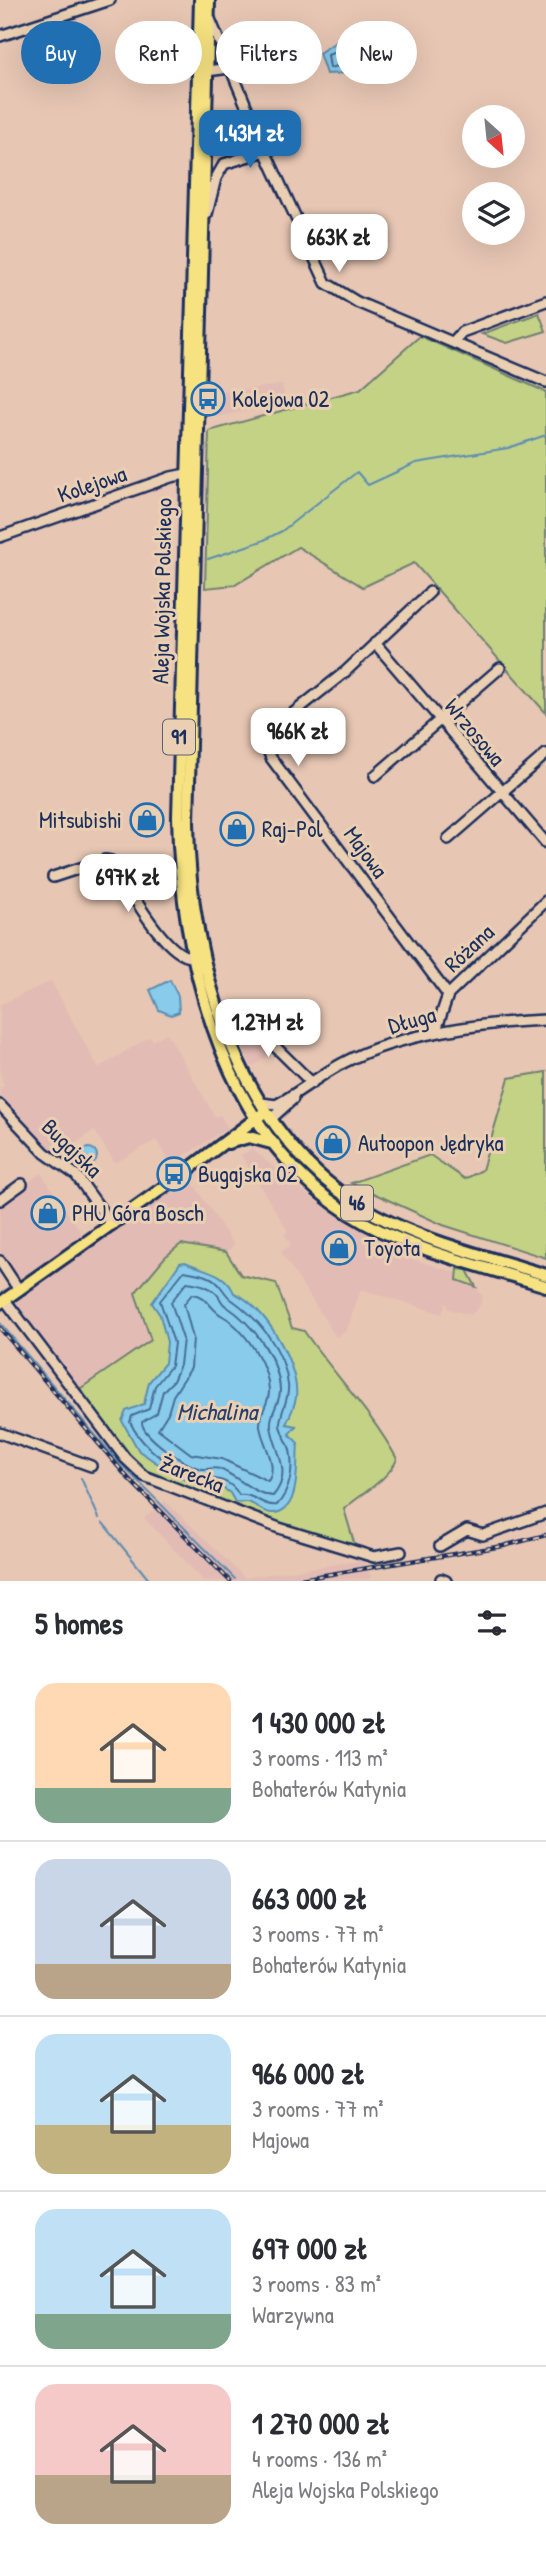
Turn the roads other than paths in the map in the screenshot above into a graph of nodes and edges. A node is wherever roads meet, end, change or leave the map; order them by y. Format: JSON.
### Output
{"nodes":[{"id":1,"x":110,"y":0,"type":"edge"},
{"id":2,"x":200,"y":0,"type":"edge"},
{"id":3,"x":209,"y":0,"type":"edge"},
{"id":4,"x":208,"y":14,"type":"junction"},
{"id":5,"x":216,"y":34,"type":"edge"},
{"id":6,"x":0,"y":36,"type":"edge"},
{"id":7,"x":216,"y":70,"type":"edge"},
{"id":8,"x":207,"y":71,"type":"junction"},
{"id":9,"x":237,"y":84,"type":"edge"},
{"id":10,"x":265,"y":151,"type":"junction"},
{"id":11,"x":202,"y":243,"type":"junction"},
{"id":12,"x":546,"y":300,"type":"edge"},
{"id":13,"x":453,"y":342,"type":"junction"},
{"id":14,"x":546,"y":382,"type":"edge"},
{"id":15,"x":192,"y":473,"type":"junction"},
{"id":16,"x":0,"y":537,"type":"edge"},
{"id":17,"x":430,"y":592,"type":"dead end"},
{"id":18,"x":376,"y":643,"type":"junction"},
{"id":19,"x":500,"y":668,"type":"dead end"},
{"id":20,"x":440,"y":721,"type":"junction"},
{"id":21,"x":546,"y":754,"type":"edge"},
{"id":22,"x":375,"y":776,"type":"dead end"},
{"id":23,"x":501,"y":794,"type":"junction"},
{"id":24,"x":448,"y":839,"type":"dead end"},
{"id":25,"x":546,"y":843,"type":"edge"},
{"id":26,"x":53,"y":877,"type":"dead end"},
{"id":27,"x":546,"y":901,"type":"edge"},
{"id":28,"x":193,"y":957,"type":"junction"},
{"id":29,"x":448,"y":995,"type":"junction"},
{"id":30,"x":243,"y":1014,"type":"dead end"},
{"id":31,"x":546,"y":1020,"type":"edge"},
{"id":32,"x":435,"y":1033,"type":"junction"},
{"id":33,"x":312,"y":1083,"type":"junction"},
{"id":34,"x":299,"y":1093,"type":"junction"},
{"id":35,"x":0,"y":1105,"type":"edge"},
{"id":36,"x":267,"y":1111,"type":"junction"},
{"id":37,"x":259,"y":1121,"type":"junction"},
{"id":38,"x":275,"y":1144,"type":"junction"},
{"id":39,"x":222,"y":1145,"type":"junction"},
{"id":40,"x":22,"y":1184,"type":"dead end"},
{"id":41,"x":0,"y":1200,"type":"edge"},
{"id":42,"x":112,"y":1225,"type":"junction"},
{"id":43,"x":0,"y":1261,"type":"edge"},
{"id":44,"x":546,"y":1275,"type":"edge"},
{"id":45,"x":546,"y":1286,"type":"edge"},
{"id":46,"x":19,"y":1290,"type":"junction"},
{"id":47,"x":3,"y":1301,"type":"edge"},
{"id":48,"x":0,"y":1433,"type":"edge"},
{"id":49,"x":91,"y":1466,"type":"dead end"},
{"id":50,"x":546,"y":1513,"type":"edge"},
{"id":51,"x":440,"y":1546,"type":"dead end"},
{"id":52,"x":401,"y":1552,"type":"dead end"}],
"edges":[{"from":1,"to":6,"type":"street"},
{"from":2,"to":15,"type":"main road","name":"Aleja Wojska Polskiego","number":"91"},
{"from":3,"to":4,"type":"main road","name":"Aleja Wojska Polskiego","number":"91"},
{"from":4,"to":5,"type":"street"},
{"from":4,"to":8,"type":"main road","name":"Aleja Wojska Polskiego","number":"91"},
{"from":7,"to":8,"type":"street"},
{"from":8,"to":11,"type":"main road","name":"Aleja Wojska Polskiego","number":"91"},
{"from":9,"to":10,"type":"street"},
{"from":10,"to":11,"type":"street"},
{"from":10,"to":13,"type":"street"},
{"from":11,"to":15,"type":"main road","name":"Aleja Wojska Polskiego","number":"91"},
{"from":12,"to":13,"type":"street"},
{"from":13,"to":14,"type":"street"},
{"from":15,"to":16,"type":"street","name":"Kolejowa"},
{"from":15,"to":28,"type":"main road","name":"Aleja Wojska Polskiego","number":"91"},
{"from":15,"to":36,"type":"main road","name":"Aleja Wojska Polskiego","number":"91"},
{"from":17,"to":18,"type":"street","name":"Majowa"},
{"from":18,"to":20,"type":"street","name":"Wrzosowa"},
{"from":18,"to":29,"type":"street","name":"Majowa"},
{"from":19,"to":20,"type":"street"},
{"from":20,"to":22,"type":"street"},
{"from":20,"to":23,"type":"street","name":"Wrzosowa"},
{"from":21,"to":23,"type":"street"},
{"from":23,"to":24,"type":"street"},
{"from":23,"to":25,"type":"street","name":"Wrzosowa"},
{"from":26,"to":28,"type":"street"},
{"from":27,"to":29,"type":"street","name":"Różana"},
{"from":28,"to":37,"type":"main road","name":"Aleja Wojska Polskiego","number":"91"},
{"from":29,"to":32,"type":"street","name":"Różana"},
{"from":30,"to":33,"type":"street"},
{"from":31,"to":32,"type":"street","name":"Długa"},
{"from":32,"to":33,"type":"street","name":"Długa"},
{"from":33,"to":34,"type":"street","name":"Długa"},
{"from":34,"to":36,"type":"street","name":"Długa"},
{"from":34,"to":36,"type":"street","name":"Długa"},
{"from":35,"to":42,"type":"street","name":"Bugajska"},
{"from":36,"to":37,"type":"main road"},
{"from":36,"to":44,"type":"main road","name":"Aleja Wojska Polskiego","number":"46"},
{"from":37,"to":38,"type":"main road","name":"Aleja Wojska Polskiego","number":"91"},
{"from":37,"to":39,"type":"main road"},
{"from":38,"to":39,"type":"main road"},
{"from":38,"to":45,"type":"main road","name":"Aleja Wojska Polskiego","number":"46"},
{"from":39,"to":42,"type":"main road"},
{"from":40,"to":41,"type":"street"},
{"from":42,"to":46,"type":"main road"},
{"from":43,"to":46,"type":"street"},
{"from":46,"to":47,"type":"main road"},
{"from":47,"to":52,"type":"street","name":"Żarecka"},
{"from":48,"to":49,"type":"street"},
{"from":50,"to":51,"type":"street"}]}
